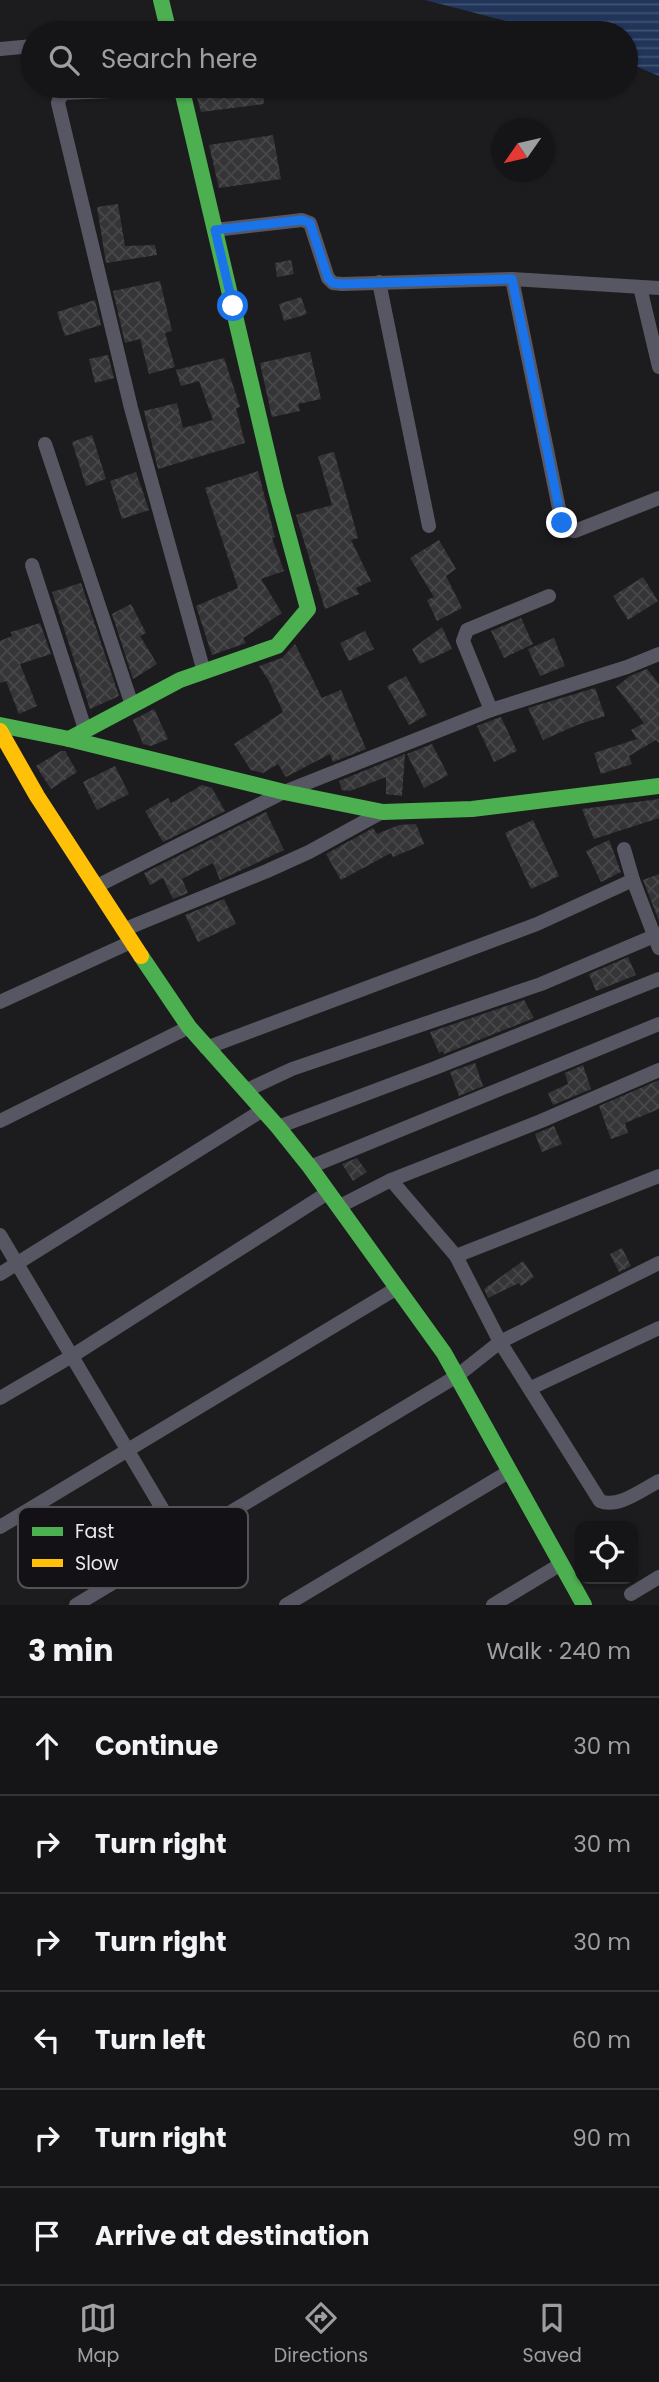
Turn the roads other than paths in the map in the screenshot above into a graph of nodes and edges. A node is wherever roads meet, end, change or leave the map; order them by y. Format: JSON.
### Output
{"nodes":[{"id":1,"x":161,"y":0,"type":"edge"},
{"id":2,"x":166,"y":21,"type":"edge"},
{"id":3,"x":21,"y":47,"type":"edge"},
{"id":4,"x":0,"y":49,"type":"edge"},
{"id":5,"x":60,"y":98,"type":"edge"},
{"id":6,"x":185,"y":98,"type":"edge"},
{"id":7,"x":215,"y":230,"type":"junction"},
{"id":8,"x":512,"y":279,"type":"junction"},
{"id":9,"x":379,"y":282,"type":"junction"},
{"id":10,"x":640,"y":287,"type":"junction"},
{"id":11,"x":659,"y":288,"type":"edge"},
{"id":12,"x":659,"y":367,"type":"edge"},
{"id":13,"x":45,"y":444,"type":"dead end"},
{"id":14,"x":659,"y":498,"type":"edge"},
{"id":15,"x":429,"y":526,"type":"dead end"},
{"id":16,"x":32,"y":565,"type":"dead end"},
{"id":17,"x":550,"y":596,"type":"dead end"},
{"id":18,"x":659,"y":654,"type":"edge"},
{"id":19,"x":204,"y":672,"type":"junction"},
{"id":20,"x":132,"y":705,"type":"junction"},
{"id":21,"x":491,"y":710,"type":"junction"},
{"id":22,"x":0,"y":728,"type":"edge"},
{"id":23,"x":85,"y":729,"type":"junction"},
{"id":24,"x":69,"y":739,"type":"junction"},
{"id":25,"x":659,"y":786,"type":"edge"},
{"id":26,"x":284,"y":792,"type":"junction"},
{"id":27,"x":383,"y":811,"type":"junction"},
{"id":28,"x":624,"y":849,"type":"dead end"},
{"id":29,"x":633,"y":880,"type":"junction"},
{"id":30,"x":95,"y":887,"type":"junction"},
{"id":31,"x":127,"y":936,"type":"junction"},
{"id":32,"x":658,"y":939,"type":"edge"},
{"id":33,"x":659,"y":979,"type":"edge"},
{"id":34,"x":0,"y":1002,"type":"edge"},
{"id":35,"x":659,"y":1024,"type":"edge"},
{"id":36,"x":189,"y":1027,"type":"junction"},
{"id":37,"x":206,"y":1048,"type":"junction"},
{"id":38,"x":659,"y":1070,"type":"edge"},
{"id":39,"x":245,"y":1091,"type":"junction"},
{"id":40,"x":263,"y":1110,"type":"junction"},
{"id":41,"x":0,"y":1121,"type":"edge"},
{"id":42,"x":278,"y":1127,"type":"junction"},
{"id":43,"x":310,"y":1167,"type":"junction"},
{"id":44,"x":659,"y":1176,"type":"edge"},
{"id":45,"x":391,"y":1180,"type":"junction"},
{"id":46,"x":329,"y":1192,"type":"junction"},
{"id":47,"x":340,"y":1206,"type":"junction"},
{"id":48,"x":0,"y":1235,"type":"edge"},
{"id":49,"x":456,"y":1256,"type":"junction"},
{"id":50,"x":659,"y":1263,"type":"edge"},
{"id":51,"x":17,"y":1264,"type":"junction"},
{"id":52,"x":0,"y":1274,"type":"edge"},
{"id":53,"x":397,"y":1288,"type":"junction"},
{"id":54,"x":659,"y":1328,"type":"edge"},
{"id":55,"x":500,"y":1342,"type":"junction"},
{"id":56,"x":72,"y":1356,"type":"junction"},
{"id":57,"x":457,"y":1376,"type":"junction"},
{"id":58,"x":531,"y":1388,"type":"junction"},
{"id":59,"x":0,"y":1398,"type":"edge"},
{"id":60,"x":126,"y":1450,"type":"junction"},
{"id":61,"x":510,"y":1471,"type":"junction"},
{"id":62,"x":659,"y":1481,"type":"edge"},
{"id":63,"x":33,"y":1507,"type":"edge"},
{"id":64,"x":161,"y":1507,"type":"edge"},
{"id":65,"x":240,"y":1507,"type":"edge"},
{"id":66,"x":18,"y":1516,"type":"edge"},
{"id":67,"x":0,"y":1527,"type":"edge"},
{"id":68,"x":561,"y":1564,"type":"junction"},
{"id":69,"x":659,"y":1577,"type":"edge"},
{"id":70,"x":105,"y":1588,"type":"edge"},
{"id":71,"x":631,"y":1594,"type":"dead end"},
{"id":72,"x":77,"y":1605,"type":"edge"},
{"id":73,"x":286,"y":1605,"type":"edge"},
{"id":74,"x":493,"y":1605,"type":"edge"},
{"id":75,"x":584,"y":1605,"type":"edge"}],
"edges":[{"from":1,"to":2,"type":"street"},
{"from":3,"to":4,"type":"street"},
{"from":5,"to":19,"type":"street"},
{"from":6,"to":7,"type":"street"},
{"from":7,"to":9,"type":"street"},
{"from":7,"to":19,"type":"street"},
{"from":8,"to":9,"type":"street"},
{"from":8,"to":10,"type":"street"},
{"from":8,"to":14,"type":"street"},
{"from":9,"to":15,"type":"street"},
{"from":10,"to":11,"type":"street"},
{"from":10,"to":12,"type":"street"},
{"from":13,"to":20,"type":"street"},
{"from":16,"to":23,"type":"street"},
{"from":17,"to":21,"type":"street"},
{"from":18,"to":21,"type":"street"},
{"from":19,"to":20,"type":"street"},
{"from":20,"to":23,"type":"street"},
{"from":21,"to":26,"type":"street"},
{"from":22,"to":24,"type":"street"},
{"from":22,"to":30,"type":"street"},
{"from":23,"to":24,"type":"street"},
{"from":24,"to":26,"type":"street"},
{"from":25,"to":27,"type":"street"},
{"from":26,"to":27,"type":"street"},
{"from":26,"to":30,"type":"street"},
{"from":27,"to":31,"type":"street"},
{"from":28,"to":29,"type":"street"},
{"from":29,"to":32,"type":"street"},
{"from":29,"to":37,"type":"street"},
{"from":30,"to":31,"type":"street"},
{"from":31,"to":34,"type":"street"},
{"from":31,"to":36,"type":"street"},
{"from":32,"to":39,"type":"street"},
{"from":33,"to":42,"type":"street"},
{"from":35,"to":43,"type":"street"},
{"from":36,"to":37,"type":"street"},
{"from":36,"to":41,"type":"street"},
{"from":37,"to":39,"type":"street"},
{"from":38,"to":45,"type":"street"},
{"from":39,"to":40,"type":"street"},
{"from":40,"to":42,"type":"street"},
{"from":40,"to":51,"type":"street"},
{"from":42,"to":43,"type":"street"},
{"from":43,"to":46,"type":"street"},
{"from":44,"to":49,"type":"street"},
{"from":45,"to":47,"type":"street"},
{"from":45,"to":49,"type":"street"},
{"from":46,"to":47,"type":"street"},
{"from":46,"to":56,"type":"street"},
{"from":47,"to":53,"type":"street"},
{"from":48,"to":51,"type":"street"},
{"from":49,"to":55,"type":"street"},
{"from":50,"to":55,"type":"street"},
{"from":51,"to":52,"type":"street"},
{"from":51,"to":56,"type":"street"},
{"from":53,"to":57,"type":"street"},
{"from":53,"to":60,"type":"street"},
{"from":54,"to":58,"type":"street"},
{"from":55,"to":57,"type":"street"},
{"from":55,"to":58,"type":"street"},
{"from":56,"to":59,"type":"street"},
{"from":56,"to":60,"type":"street"},
{"from":57,"to":61,"type":"street"},
{"from":57,"to":65,"type":"street"},
{"from":58,"to":62,"type":"street"},
{"from":60,"to":63,"type":"street"},
{"from":60,"to":64,"type":"street"},
{"from":61,"to":68,"type":"street"},
{"from":61,"to":73,"type":"street"},
{"from":66,"to":67,"type":"street"},
{"from":68,"to":74,"type":"street"},
{"from":68,"to":75,"type":"street"},
{"from":69,"to":71,"type":"street"},
{"from":70,"to":72,"type":"street"}]}
